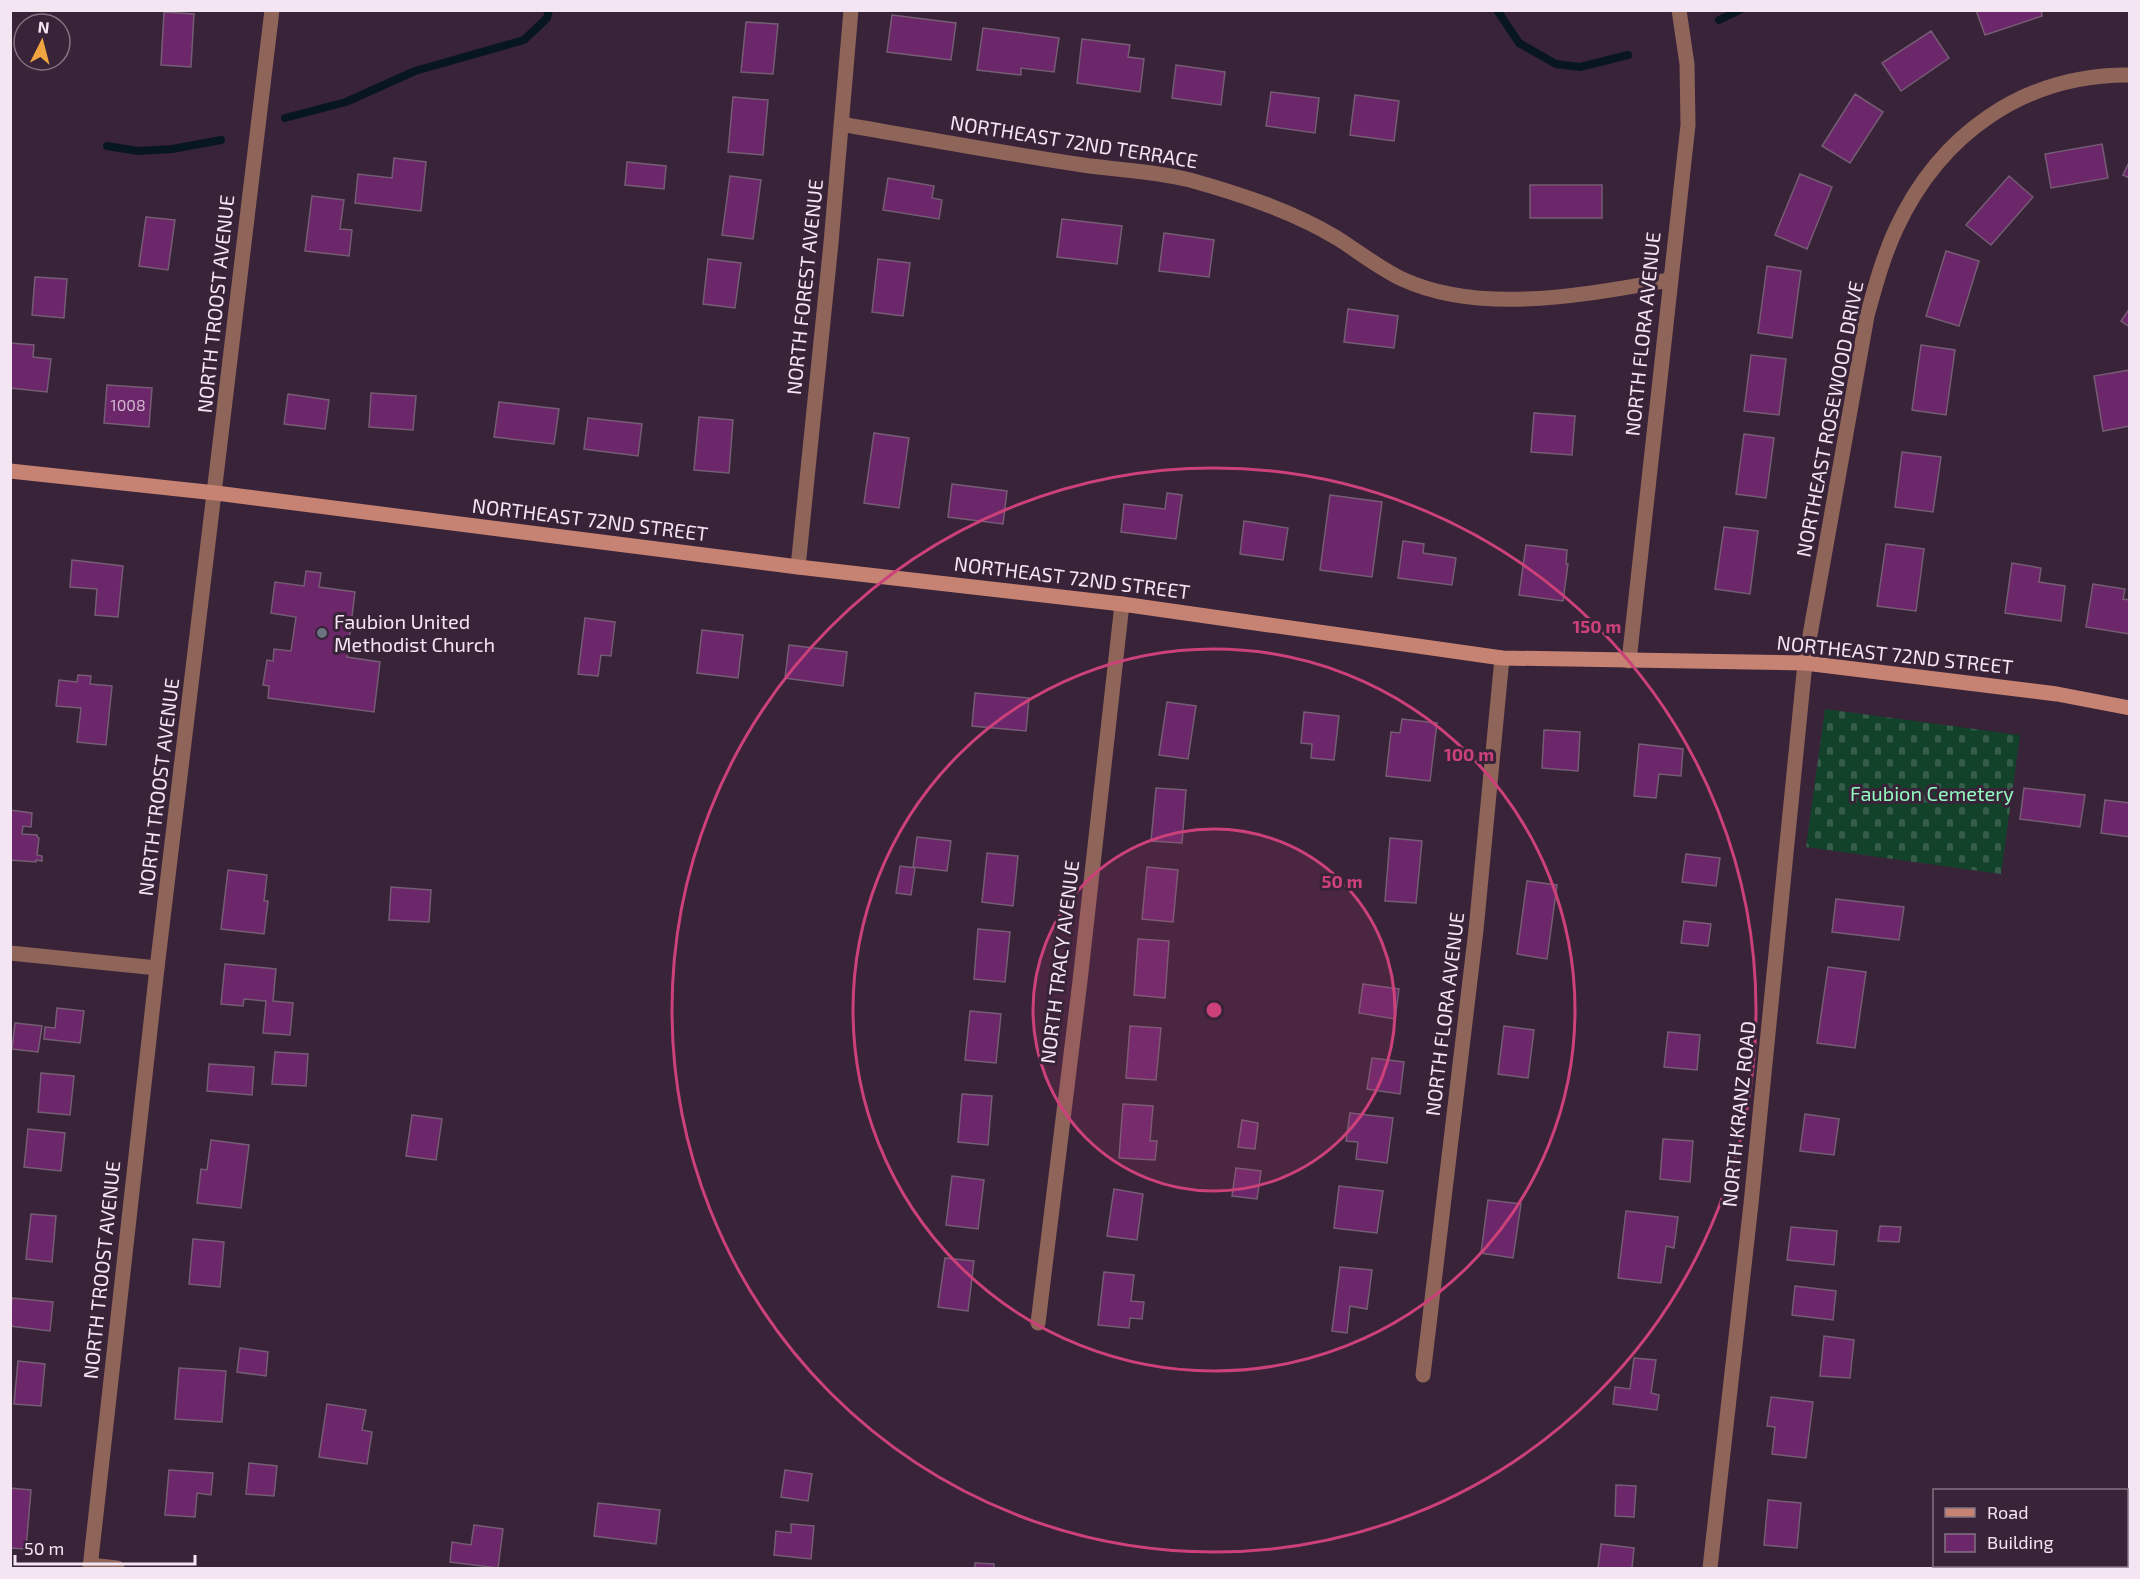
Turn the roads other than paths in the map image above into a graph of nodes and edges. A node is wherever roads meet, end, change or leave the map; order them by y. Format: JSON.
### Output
{"nodes":[{"id":1,"x":272,"y":10,"type":"edge"},
{"id":2,"x":851,"y":10,"type":"edge"},
{"id":3,"x":1679,"y":10,"type":"edge"},
{"id":4,"x":2130,"y":75,"type":"edge"},
{"id":5,"x":842,"y":124,"type":"junction"},
{"id":6,"x":1670,"y":280,"type":"junction"},
{"id":7,"x":10,"y":471,"type":"edge"},
{"id":8,"x":216,"y":494,"type":"junction"},
{"id":9,"x":798,"y":567,"type":"junction"},
{"id":10,"x":1122,"y":604,"type":"junction"},
{"id":11,"x":1502,"y":658,"type":"junction"},
{"id":12,"x":1629,"y":661,"type":"junction"},
{"id":13,"x":1805,"y":663,"type":"junction"},
{"id":14,"x":2130,"y":708,"type":"edge"},
{"id":15,"x":10,"y":953,"type":"edge"},
{"id":16,"x":157,"y":968,"type":"junction"},
{"id":17,"x":1038,"y":1323,"type":"dead end"},
{"id":18,"x":1423,"y":1375,"type":"dead end"},
{"id":19,"x":90,"y":1567,"type":"edge"},
{"id":20,"x":117,"y":1569,"type":"edge"},
{"id":21,"x":1710,"y":1569,"type":"edge"}],
"edges":[{"from":1,"to":8,"type":"street","name":"NORTH TROOST AVENUE"},
{"from":2,"to":5,"type":"street","name":"NORTH FOREST AVENUE"},
{"from":3,"to":6,"type":"street","name":"NORTH FLORA AVENUE"},
{"from":4,"to":13,"type":"street","name":"NORTHEAST ROSEWOOD DRIVE"},
{"from":5,"to":6,"type":"street","name":"NORTHEAST 72ND TERRACE"},
{"from":5,"to":9,"type":"street","name":"NORTH FOREST AVENUE"},
{"from":6,"to":12,"type":"street","name":"NORTH FLORA AVENUE"},
{"from":7,"to":8,"type":"main road","name":"NORTHEAST 72ND STREET"},
{"from":8,"to":9,"type":"main road","name":"NORTHEAST 72ND STREET"},
{"from":8,"to":16,"type":"street","name":"NORTH TROOST AVENUE"},
{"from":9,"to":10,"type":"main road","name":"NORTHEAST 72ND STREET"},
{"from":10,"to":11,"type":"main road","name":"NORTHEAST 72ND STREET"},
{"from":10,"to":17,"type":"street","name":"NORTH TRACY AVENUE"},
{"from":11,"to":12,"type":"main road","name":"NORTHEAST 72ND STREET"},
{"from":11,"to":18,"type":"street","name":"NORTH FLORA AVENUE"},
{"from":12,"to":13,"type":"main road","name":"NORTHEAST 72ND STREET"},
{"from":13,"to":14,"type":"main road","name":"NORTHEAST 72ND STREET"},
{"from":13,"to":21,"type":"street","name":"NORTH KRANZ ROAD"},
{"from":15,"to":16,"type":"street"},
{"from":16,"to":19,"type":"street","name":"NORTH TROOST AVENUE"},
{"from":19,"to":20,"type":"street"}]}
